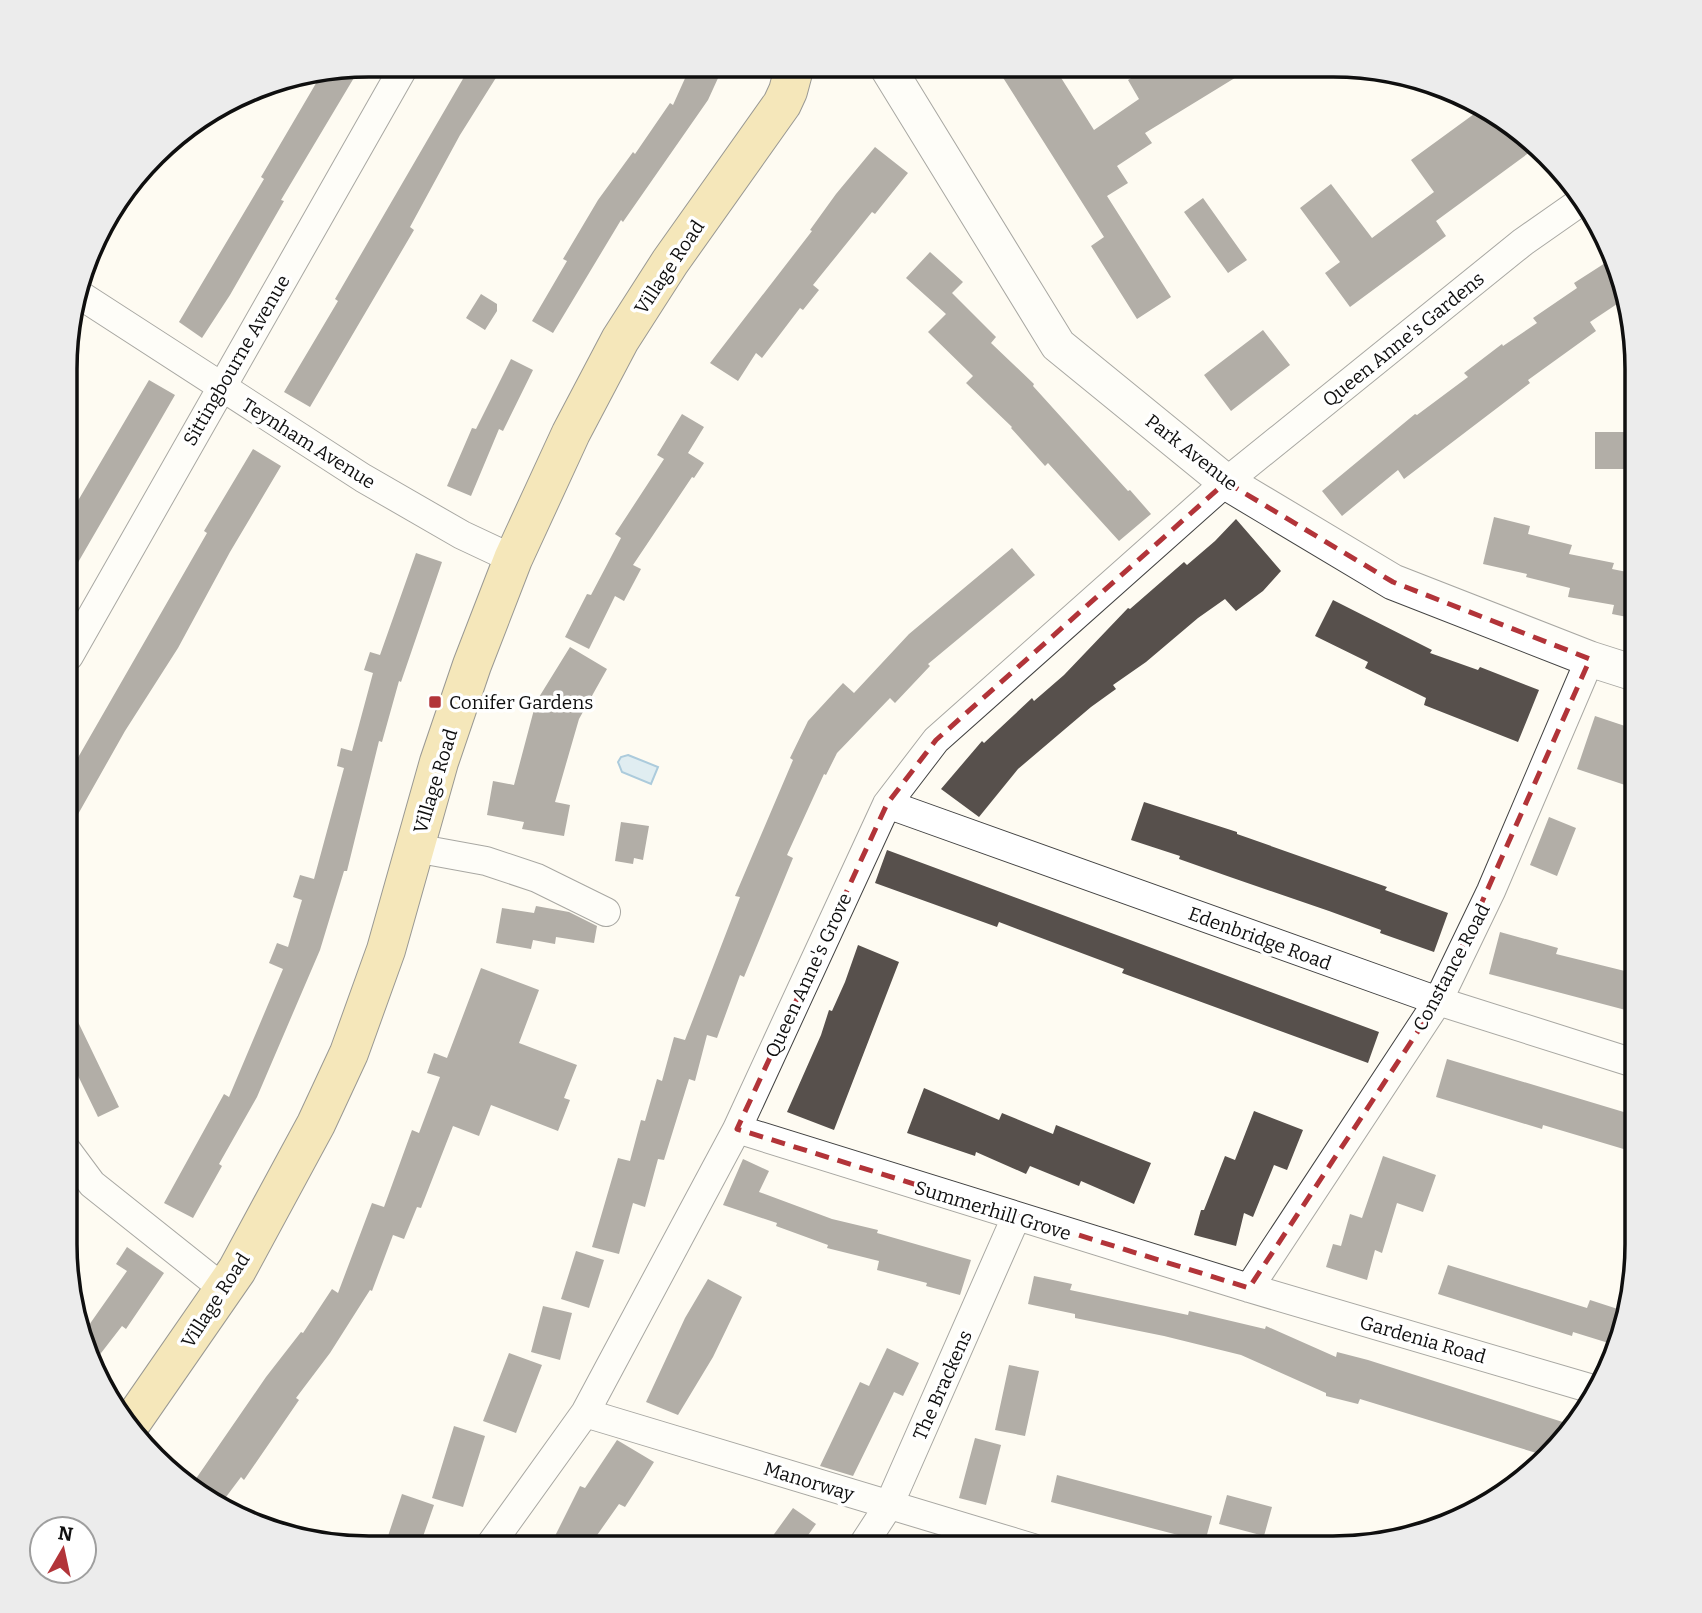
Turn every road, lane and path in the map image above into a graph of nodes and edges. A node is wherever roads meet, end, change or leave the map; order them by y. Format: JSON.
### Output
{"nodes":[{"id":1,"x":398,"y":77,"type":"edge"},
{"id":2,"x":792,"y":77,"type":"edge"},
{"id":3,"x":893,"y":77,"type":"edge"},
{"id":4,"x":1575,"y":206,"type":"edge"},
{"id":5,"x":86,"y":299,"type":"edge"},
{"id":6,"x":220,"y":387,"type":"junction"},
{"id":7,"x":1226,"y":482,"type":"junction"},
{"id":8,"x":513,"y":559,"type":"junction"},
{"id":9,"x":77,"y":642,"type":"edge"},
{"id":10,"x":1590,"y":659,"type":"junction"},
{"id":11,"x":1625,"y":670,"type":"edge"},
{"id":12,"x":887,"y":804,"type":"junction"},
{"id":13,"x":415,"y":848,"type":"junction"},
{"id":14,"x":606,"y":912,"type":"dead end"},
{"id":15,"x":1437,"y":1001,"type":"junction"},
{"id":16,"x":1625,"y":1060,"type":"edge"},
{"id":17,"x":737,"y":1129,"type":"junction"},
{"id":18,"x":77,"y":1164,"type":"edge"},
{"id":19,"x":1016,"y":1217,"type":"junction"},
{"id":20,"x":1249,"y":1288,"type":"junction"},
{"id":21,"x":225,"y":1290,"type":"junction"},
{"id":22,"x":1587,"y":1387,"type":"edge"},
{"id":23,"x":584,"y":1413,"type":"junction"},
{"id":24,"x":134,"y":1418,"type":"edge"},
{"id":25,"x":889,"y":1505,"type":"junction"},
{"id":26,"x":497,"y":1536,"type":"edge"},
{"id":27,"x":869,"y":1536,"type":"edge"},
{"id":28,"x":993,"y":1536,"type":"edge"}],
"edges":[{"from":1,"to":6,"type":"street","name":"Sittingbourne Avenue"},
{"from":2,"to":8,"type":"main road","name":"Village Road"},
{"from":3,"to":7,"type":"street","name":"Park Avenue"},
{"from":4,"to":7,"type":"street","name":"Queen Anne's Gardens"},
{"from":5,"to":6,"type":"street","name":"Teynham Avenue"},
{"from":6,"to":8,"type":"street","name":"Teynham Avenue"},
{"from":6,"to":9,"type":"street","name":"Sittingbourne Avenue"},
{"from":7,"to":10,"type":"street","name":"Park Avenue"},
{"from":7,"to":12,"type":"street","name":"Queen Anne's Grove"},
{"from":8,"to":13,"type":"main road","name":"Village Road"},
{"from":10,"to":11,"type":"street","name":"Park Avenue"},
{"from":10,"to":15,"type":"street","name":"Constance Road"},
{"from":12,"to":15,"type":"street","name":"Edenbridge Road"},
{"from":12,"to":17,"type":"street","name":"Queen Anne's Grove"},
{"from":13,"to":14,"type":"street"},
{"from":13,"to":21,"type":"main road","name":"Village Road"},
{"from":15,"to":16,"type":"street","name":"Edenbridge Road"},
{"from":15,"to":20,"type":"street","name":"Constance Road"},
{"from":17,"to":19,"type":"street","name":"Summerhill Grove"},
{"from":17,"to":23,"type":"street","name":"Queen Anne's Grove"},
{"from":18,"to":21,"type":"street"},
{"from":19,"to":20,"type":"street","name":"Summerhill Grove"},
{"from":19,"to":25,"type":"street","name":"The Brackens"},
{"from":20,"to":22,"type":"street","name":"Gardenia Road"},
{"from":21,"to":24,"type":"main road","name":"Village Road"},
{"from":23,"to":25,"type":"street","name":"Manorway"},
{"from":23,"to":26,"type":"street","name":"Queen Anne's Grove"},
{"from":25,"to":27,"type":"street","name":"The Brackens"},
{"from":25,"to":28,"type":"street","name":"Manorway"}]}
